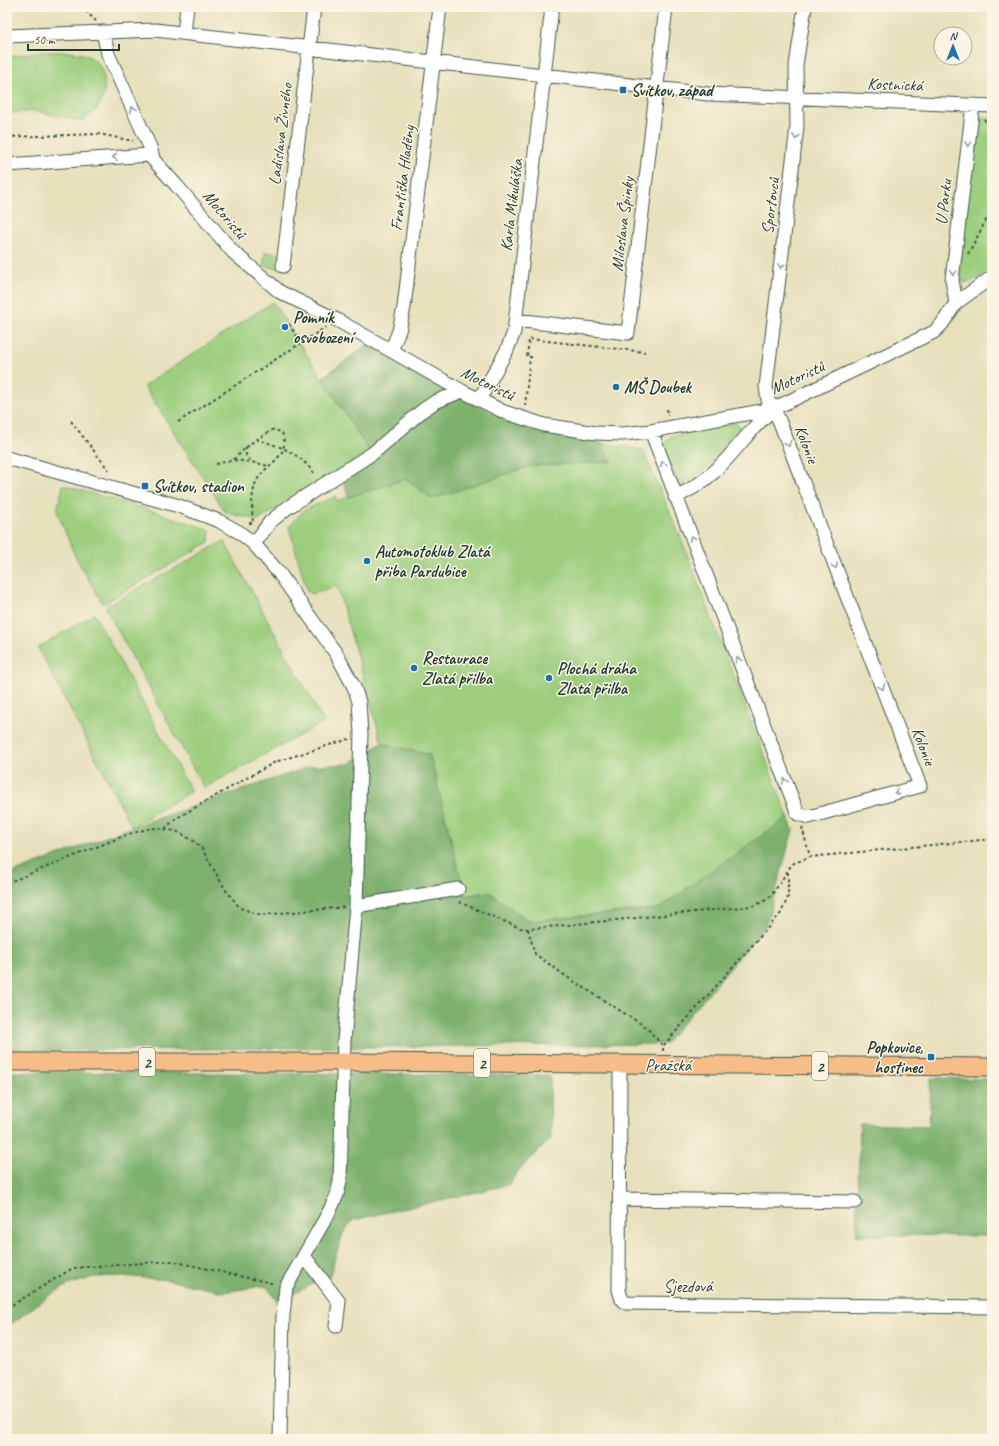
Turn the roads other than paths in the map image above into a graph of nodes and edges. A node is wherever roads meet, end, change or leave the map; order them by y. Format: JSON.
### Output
{"nodes":[{"id":1,"x":187,"y":7,"type":"edge"},
{"id":2,"x":314,"y":7,"type":"edge"},
{"id":3,"x":440,"y":7,"type":"edge"},
{"id":4,"x":552,"y":7,"type":"edge"},
{"id":5,"x":666,"y":7,"type":"edge"},
{"id":6,"x":804,"y":7,"type":"edge"},
{"id":7,"x":103,"y":32,"type":"junction"},
{"id":8,"x":184,"y":32,"type":"junction"},
{"id":9,"x":7,"y":36,"type":"edge"},
{"id":10,"x":309,"y":47,"type":"junction"},
{"id":11,"x":434,"y":62,"type":"junction"},
{"id":12,"x":544,"y":75,"type":"junction"},
{"id":13,"x":656,"y":88,"type":"junction"},
{"id":14,"x":797,"y":98,"type":"junction"},
{"id":15,"x":992,"y":106,"type":"edge"},
{"id":16,"x":977,"y":110,"type":"junction"},
{"id":17,"x":152,"y":154,"type":"junction"},
{"id":18,"x":7,"y":166,"type":"edge"},
{"id":19,"x":283,"y":266,"type":"dead end"},
{"id":20,"x":992,"y":277,"type":"edge"},
{"id":21,"x":956,"y":303,"type":"junction"},
{"id":22,"x":516,"y":320,"type":"junction"},
{"id":23,"x":391,"y":351,"type":"junction"},
{"id":24,"x":462,"y":391,"type":"junction"},
{"id":25,"x":479,"y":400,"type":"junction"},
{"id":26,"x":773,"y":408,"type":"junction"},
{"id":27,"x":651,"y":431,"type":"junction"},
{"id":28,"x":7,"y":458,"type":"edge"},
{"id":29,"x":676,"y":497,"type":"junction"},
{"id":30,"x":254,"y":544,"type":"junction"},
{"id":31,"x":458,"y":890,"type":"dead end"},
{"id":32,"x":356,"y":906,"type":"junction"},
{"id":33,"x":7,"y":1062,"type":"edge"},
{"id":34,"x":344,"y":1062,"type":"junction"},
{"id":35,"x":620,"y":1064,"type":"junction"},
{"id":36,"x":987,"y":1069,"type":"edge"},
{"id":37,"x":620,"y":1199,"type":"junction"},
{"id":38,"x":856,"y":1202,"type":"dead end"},
{"id":39,"x":304,"y":1256,"type":"junction"},
{"id":40,"x":992,"y":1307,"type":"edge"},
{"id":41,"x":336,"y":1326,"type":"dead end"},
{"id":42,"x":280,"y":1439,"type":"edge"}],
"edges":[{"from":1,"to":8,"type":"street"},
{"from":2,"to":10,"type":"street","name":"Ladislava Živného"},
{"from":3,"to":11,"type":"street","name":"Františka Hladěny"},
{"from":4,"to":12,"type":"street","name":"Karla Mikuláška"},
{"from":5,"to":13,"type":"street","name":"Miloslava Špinky"},
{"from":6,"to":14,"type":"street","name":"Sportovců"},
{"from":7,"to":8,"type":"street","name":"Kostnická"},
{"from":7,"to":9,"type":"street","name":"Kostnická"},
{"from":17,"to":7,"type":"street","name":"Motoristů","one_way":true},
{"from":8,"to":10,"type":"street","name":"Kostnická"},
{"from":10,"to":11,"type":"street","name":"Kostnická"},
{"from":10,"to":19,"type":"street","name":"Ladislava Živného"},
{"from":11,"to":12,"type":"street","name":"Kostnická"},
{"from":11,"to":23,"type":"street","name":"Františka Hladěny"},
{"from":12,"to":13,"type":"street","name":"Kostnická"},
{"from":12,"to":22,"type":"street","name":"Karla Mikuláška"},
{"from":13,"to":14,"type":"street","name":"Kostnická"},
{"from":13,"to":22,"type":"street","name":"Miloslava Špinky"},
{"from":14,"to":16,"type":"street","name":"Kostnická"},
{"from":14,"to":26,"type":"street","name":"Sportovců","one_way":true},
{"from":15,"to":16,"type":"street","name":"Kostnická"},
{"from":16,"to":21,"type":"street","name":"U Parku","one_way":true},
{"from":17,"to":18,"type":"street","one_way":true},
{"from":17,"to":23,"type":"street","name":"Motoristů"},
{"from":20,"to":21,"type":"street","name":"Motoristů"},
{"from":21,"to":26,"type":"street","name":"Motoristů"},
{"from":22,"to":25,"type":"street","name":"Karla Mikuláška"},
{"from":23,"to":24,"type":"street","name":"Motoristů"},
{"from":24,"to":25,"type":"street","name":"Motoristů"},
{"from":24,"to":30,"type":"street"},
{"from":25,"to":27,"type":"street","name":"Motoristů"},
{"from":26,"to":27,"type":"street","name":"Motoristů"},
{"from":26,"to":29,"type":"street"},
{"from":26,"to":29,"type":"street","name":"Kolonie","one_way":true},
{"from":29,"to":27,"type":"street","one_way":true},
{"from":28,"to":30,"type":"street"},
{"from":30,"to":32,"type":"street"},
{"from":31,"to":32,"type":"street"},
{"from":32,"to":34,"type":"street"},
{"from":33,"to":34,"type":"main road","number":"2"},
{"from":34,"to":35,"type":"main road","name":"Pražská","number":"2"},
{"from":34,"to":39,"type":"street"},
{"from":35,"to":36,"type":"main road","name":"Pražská","number":"2"},
{"from":35,"to":37,"type":"street","name":"Sjezdová"},
{"from":37,"to":38,"type":"street"},
{"from":37,"to":40,"type":"street","name":"Sjezdová"},
{"from":39,"to":41,"type":"street"},
{"from":39,"to":42,"type":"street"}]}
